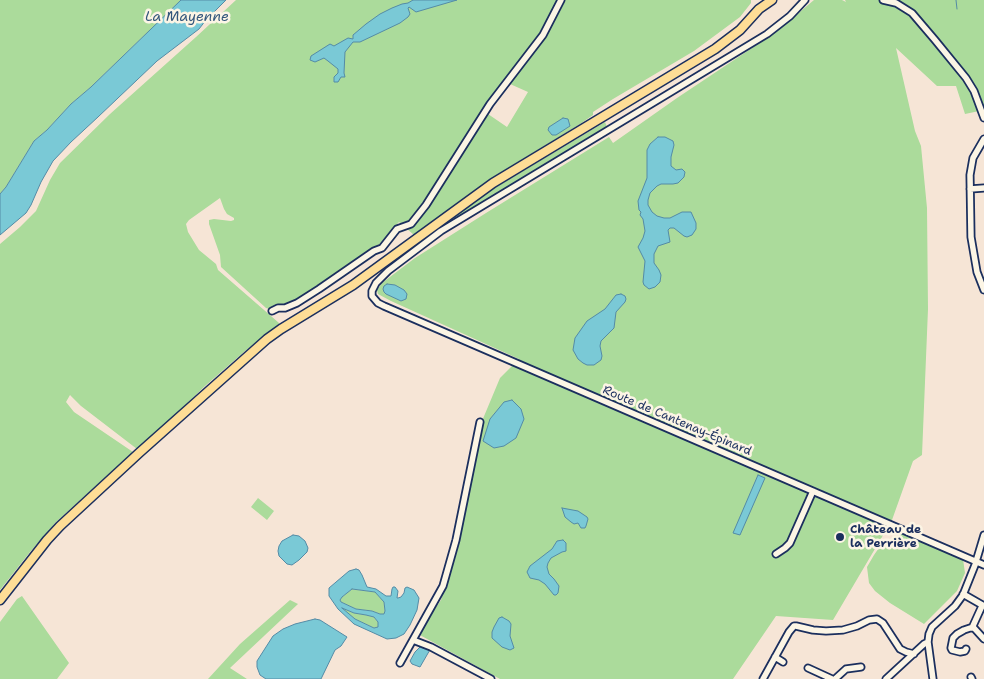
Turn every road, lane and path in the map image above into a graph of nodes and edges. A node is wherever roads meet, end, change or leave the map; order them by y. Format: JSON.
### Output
{"nodes":[{"id":1,"x":561,"y":0,"type":"edge"},
{"id":2,"x":764,"y":0,"type":"edge"},
{"id":3,"x":772,"y":0,"type":"edge"},
{"id":4,"x":805,"y":0,"type":"edge"},
{"id":5,"x":883,"y":0,"type":"edge"},
{"id":6,"x":760,"y":9,"type":"junction"},
{"id":7,"x":984,"y":118,"type":"edge"},
{"id":8,"x":984,"y":139,"type":"edge"},
{"id":9,"x":984,"y":188,"type":"edge"},
{"id":10,"x":970,"y":189,"type":"junction"},
{"id":11,"x":984,"y":290,"type":"edge"},
{"id":12,"x":272,"y":311,"type":"dead end"},
{"id":13,"x":480,"y":422,"type":"dead end"},
{"id":14,"x":813,"y":491,"type":"junction"},
{"id":15,"x":984,"y":535,"type":"edge"},
{"id":16,"x":776,"y":554,"type":"dead end"},
{"id":17,"x":976,"y":562,"type":"junction"},
{"id":18,"x":984,"y":565,"type":"edge"},
{"id":19,"x":963,"y":594,"type":"junction"},
{"id":20,"x":0,"y":600,"type":"edge"},
{"id":21,"x":983,"y":606,"type":"edge"},
{"id":22,"x":972,"y":628,"type":"junction"},
{"id":23,"x":984,"y":639,"type":"edge"},
{"id":24,"x":413,"y":640,"type":"junction"},
{"id":25,"x":928,"y":642,"type":"junction"},
{"id":26,"x":966,"y":649,"type":"dead end"},
{"id":27,"x":914,"y":654,"type":"junction"},
{"id":28,"x":776,"y":657,"type":"junction"},
{"id":29,"x":783,"y":662,"type":"dead end"},
{"id":30,"x":400,"y":663,"type":"dead end"},
{"id":31,"x":861,"y":667,"type":"dead end"},
{"id":32,"x":808,"y":668,"type":"dead end"},
{"id":33,"x":491,"y":679,"type":"edge"},
{"id":34,"x":763,"y":679,"type":"edge"},
{"id":35,"x":833,"y":679,"type":"edge"},
{"id":36,"x":886,"y":679,"type":"edge"},
{"id":37,"x":934,"y":679,"type":"edge"}],
"edges":[{"from":1,"to":12,"type":"street"},
{"from":2,"to":6,"type":"main road"},
{"from":3,"to":6,"type":"main road"},
{"from":4,"to":14,"type":"street","name":"Route de Cantenay-Épinard"},
{"from":5,"to":7,"type":"street"},
{"from":6,"to":20,"type":"main road"},
{"from":8,"to":10,"type":"street"},
{"from":9,"to":10,"type":"street"},
{"from":10,"to":11,"type":"street"},
{"from":13,"to":24,"type":"street"},
{"from":14,"to":16,"type":"street"},
{"from":14,"to":17,"type":"street","name":"Route de Cantenay-Épinard"},
{"from":15,"to":17,"type":"street"},
{"from":17,"to":18,"type":"street","name":"Route de Cantenay-Épinard"},
{"from":17,"to":19,"type":"street"},
{"from":19,"to":21,"type":"street"},
{"from":19,"to":25,"type":"street"},
{"from":21,"to":22,"type":"street"},
{"from":22,"to":23,"type":"street"},
{"from":22,"to":26,"type":"street"},
{"from":24,"to":30,"type":"street"},
{"from":24,"to":33,"type":"street"},
{"from":25,"to":27,"type":"street"},
{"from":25,"to":37,"type":"street"},
{"from":27,"to":28,"type":"street"},
{"from":27,"to":36,"type":"street"},
{"from":28,"to":29,"type":"street"},
{"from":28,"to":34,"type":"street"},
{"from":31,"to":35,"type":"street"},
{"from":32,"to":35,"type":"street"}]}
